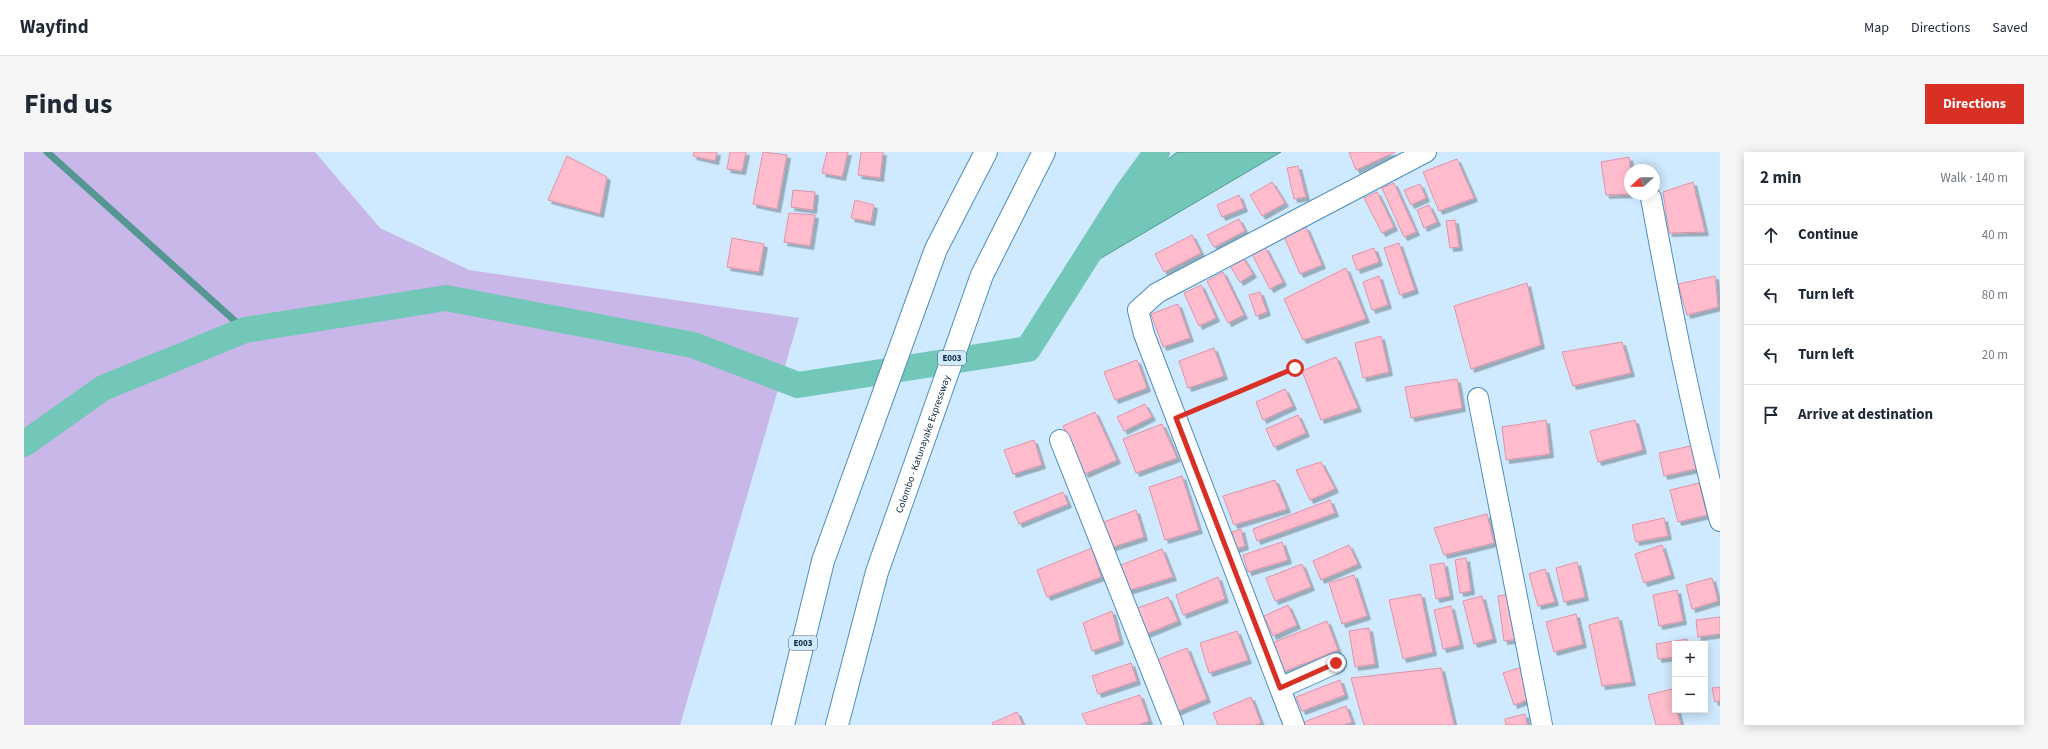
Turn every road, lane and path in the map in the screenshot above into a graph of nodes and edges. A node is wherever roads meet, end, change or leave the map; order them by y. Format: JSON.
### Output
{"nodes":[{"id":1,"x":986,"y":152,"type":"edge"},
{"id":2,"x":1044,"y":152,"type":"edge"},
{"id":3,"x":1426,"y":152,"type":"edge"},
{"id":4,"x":1651,"y":200,"type":"edge"},
{"id":5,"x":1295,"y":368,"type":"dead end"},
{"id":6,"x":1478,"y":398,"type":"dead end"},
{"id":7,"x":1176,"y":418,"type":"junction"},
{"id":8,"x":1060,"y":440,"type":"dead end"},
{"id":9,"x":1720,"y":521,"type":"edge"},
{"id":10,"x":1336,"y":663,"type":"dead end"},
{"id":11,"x":1280,"y":688,"type":"junction"},
{"id":12,"x":783,"y":725,"type":"edge"},
{"id":13,"x":837,"y":725,"type":"edge"},
{"id":14,"x":1173,"y":725,"type":"edge"},
{"id":15,"x":1294,"y":725,"type":"edge"},
{"id":16,"x":1542,"y":725,"type":"edge"}],
"edges":[{"from":1,"to":12,"type":"highway","number":"E003"},
{"from":2,"to":13,"type":"highway","name":"Colombo - Katunayake Expressway","number":"E003"},
{"from":3,"to":7,"type":"street"},
{"from":4,"to":9,"type":"street"},
{"from":5,"to":7,"type":"path"},
{"from":6,"to":16,"type":"street"},
{"from":7,"to":11,"type":"street"},
{"from":8,"to":14,"type":"street"},
{"from":10,"to":11,"type":"street"},
{"from":11,"to":15,"type":"street"}]}
